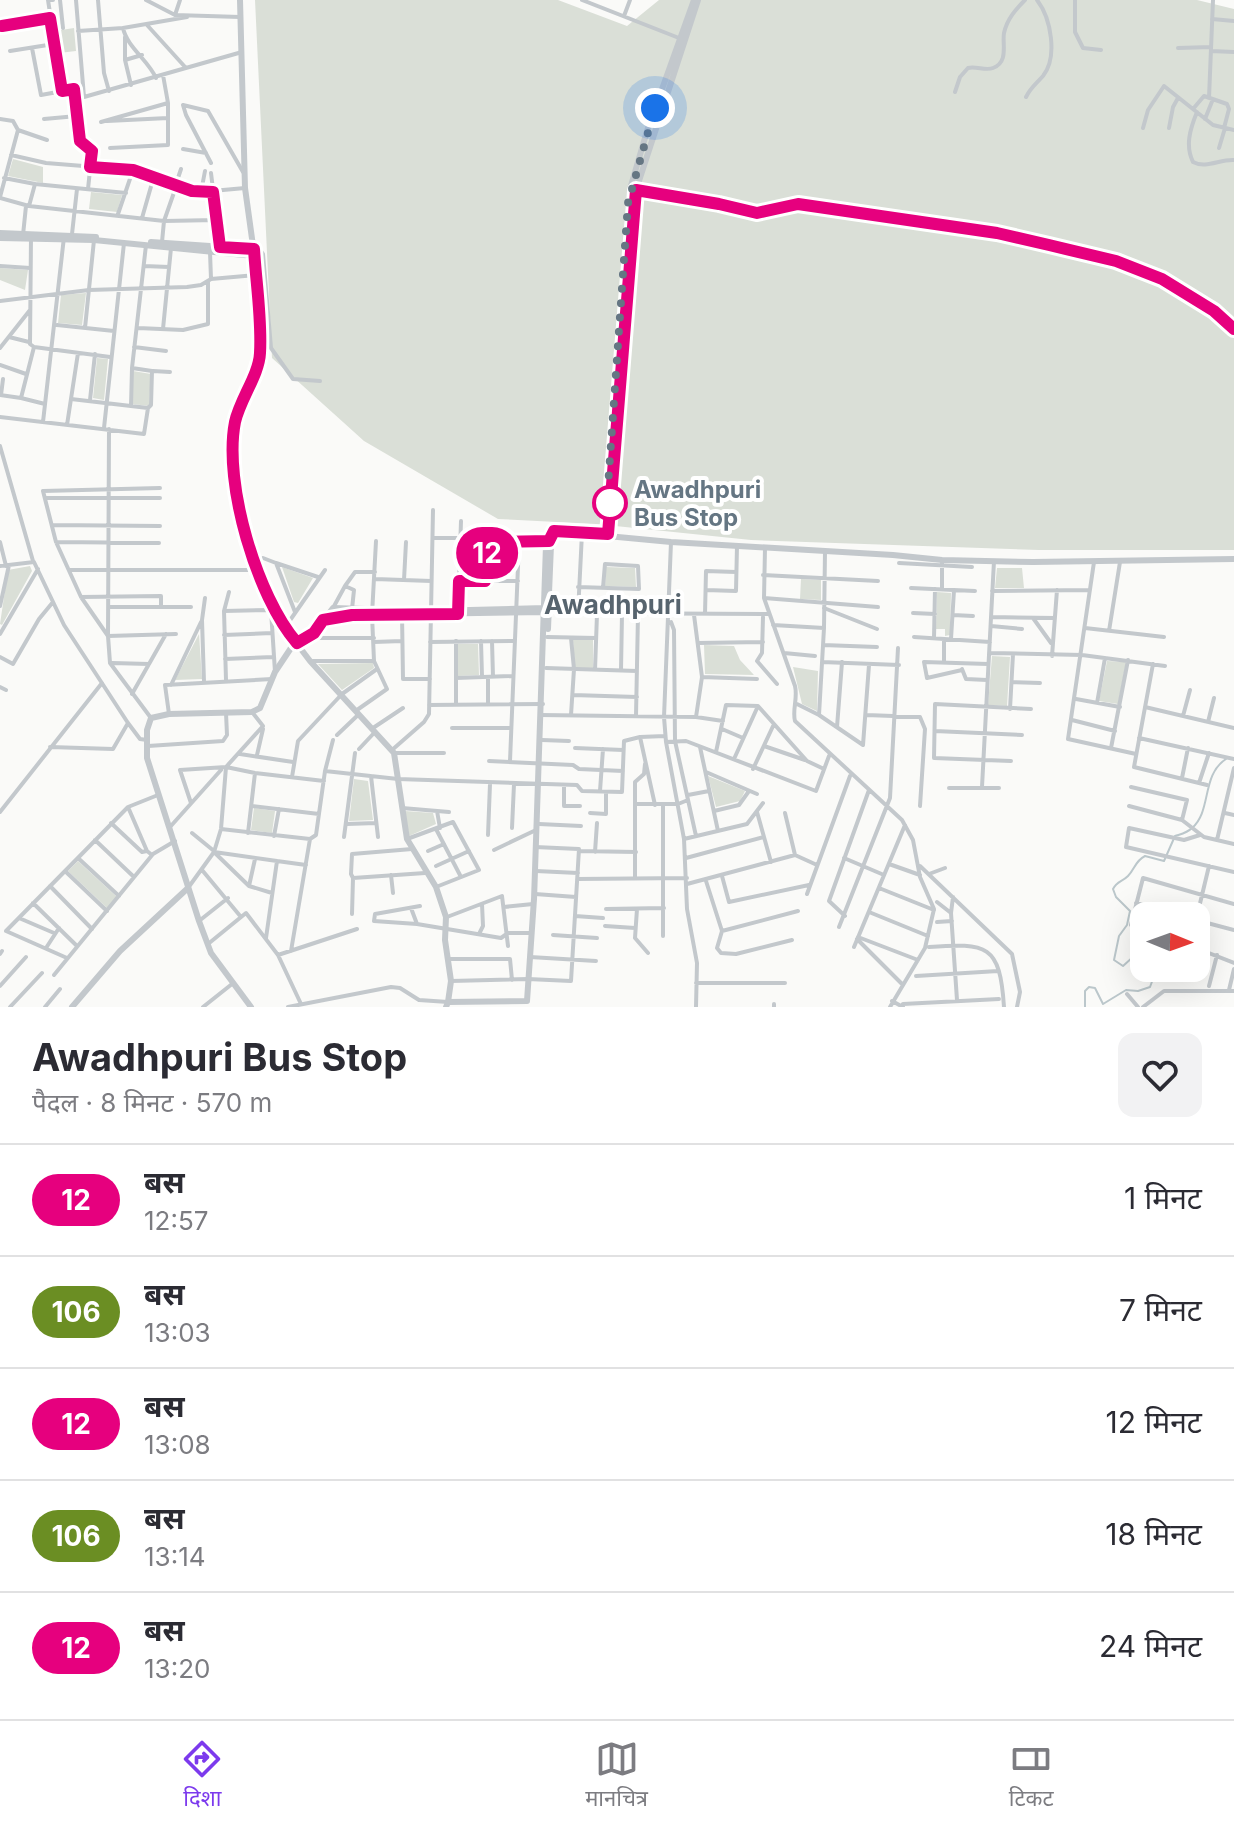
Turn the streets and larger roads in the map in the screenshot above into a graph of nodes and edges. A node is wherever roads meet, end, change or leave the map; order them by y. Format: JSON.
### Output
{"nodes":[{"id":1,"x":52,"y":0,"type":"edge"},
{"id":2,"x":60,"y":0,"type":"edge"},
{"id":3,"x":76,"y":0,"type":"edge"},
{"id":4,"x":98,"y":0,"type":"edge"},
{"id":5,"x":146,"y":0,"type":"edge"},
{"id":6,"x":180,"y":0,"type":"edge"},
{"id":7,"x":240,"y":0,"type":"edge"},
{"id":8,"x":582,"y":0,"type":"edge"},
{"id":9,"x":630,"y":0,"type":"edge"},
{"id":10,"x":696,"y":0,"type":"edge"},
{"id":11,"x":1025,"y":0,"type":"edge"},
{"id":12,"x":1037,"y":0,"type":"edge"},
{"id":13,"x":1075,"y":0,"type":"edge"},
{"id":14,"x":1213,"y":0,"type":"edge"},
{"id":15,"x":175,"y":15,"type":"junction"},
{"id":16,"x":624,"y":16,"type":"junction"},
{"id":17,"x":187,"y":17,"type":"junction"},
{"id":18,"x":240,"y":17,"type":"junction"},
{"id":19,"x":50,"y":18,"type":"junction"},
{"id":20,"x":1212,"y":19,"type":"junction"},
{"id":21,"x":1234,"y":21,"type":"edge"},
{"id":22,"x":147,"y":24,"type":"junction"},
{"id":23,"x":2,"y":26,"type":"edge"},
{"id":24,"x":63,"y":28,"type":"dead end"},
{"id":25,"x":123,"y":28,"type":"junction"},
{"id":26,"x":101,"y":29,"type":"junction"},
{"id":27,"x":78,"y":31,"type":"junction"},
{"id":28,"x":125,"y":36,"type":"junction"},
{"id":29,"x":683,"y":39,"type":"junction"},
{"id":30,"x":54,"y":44,"type":"junction"},
{"id":31,"x":32,"y":48,"type":"junction"},
{"id":32,"x":1178,"y":48,"type":"dead end"},
{"id":33,"x":1211,"y":49,"type":"junction"},
{"id":34,"x":1101,"y":50,"type":"dead end"},
{"id":35,"x":10,"y":51,"type":"dead end"},
{"id":36,"x":242,"y":52,"type":"junction"},
{"id":37,"x":1234,"y":52,"type":"edge"},
{"id":38,"x":142,"y":55,"type":"junction"},
{"id":39,"x":125,"y":60,"type":"junction"},
{"id":40,"x":186,"y":68,"type":"junction"},
{"id":41,"x":163,"y":75,"type":"junction"},
{"id":42,"x":156,"y":78,"type":"junction"},
{"id":43,"x":131,"y":85,"type":"junction"},
{"id":44,"x":62,"y":91,"type":"junction"},
{"id":45,"x":109,"y":91,"type":"junction"},
{"id":46,"x":955,"y":92,"type":"dead end"},
{"id":47,"x":84,"y":97,"type":"junction"},
{"id":48,"x":1026,"y":97,"type":"dead end"},
{"id":49,"x":75,"y":98,"type":"junction"},
{"id":50,"x":1178,"y":98,"type":"junction"},
{"id":51,"x":1211,"y":98,"type":"junction"},
{"id":52,"x":168,"y":103,"type":"junction"},
{"id":53,"x":1195,"y":111,"type":"junction"},
{"id":54,"x":77,"y":116,"type":"junction"},
{"id":55,"x":168,"y":118,"type":"junction"},
{"id":56,"x":0,"y":119,"type":"edge"},
{"id":57,"x":44,"y":119,"type":"dead end"},
{"id":58,"x":1205,"y":119,"type":"junction"},
{"id":59,"x":1143,"y":128,"type":"dead end"},
{"id":60,"x":1169,"y":128,"type":"dead end"},
{"id":61,"x":1224,"y":128,"type":"junction"},
{"id":62,"x":18,"y":130,"type":"junction"},
{"id":63,"x":1234,"y":130,"type":"edge"},
{"id":64,"x":47,"y":140,"type":"dead end"},
{"id":65,"x":110,"y":148,"type":"dead end"},
{"id":66,"x":1219,"y":148,"type":"dead end"},
{"id":67,"x":183,"y":149,"type":"dead end"},
{"id":68,"x":206,"y":153,"type":"junction"},
{"id":69,"x":11,"y":155,"type":"junction"},
{"id":70,"x":1234,"y":160,"type":"edge"},
{"id":71,"x":211,"y":163,"type":"dead end"},
{"id":72,"x":90,"y":167,"type":"junction"},
{"id":73,"x":181,"y":169,"type":"dead end"},
{"id":74,"x":133,"y":170,"type":"junction"},
{"id":75,"x":245,"y":175,"type":"junction"},
{"id":76,"x":637,"y":175,"type":"junction"},
{"id":77,"x":154,"y":176,"type":"junction"},
{"id":78,"x":4,"y":178,"type":"junction"},
{"id":79,"x":35,"y":184,"type":"junction"},
{"id":80,"x":176,"y":184,"type":"junction"},
{"id":81,"x":77,"y":188,"type":"junction"},
{"id":82,"x":245,"y":188,"type":"junction"},
{"id":83,"x":88,"y":189,"type":"junction"},
{"id":84,"x":636,"y":190,"type":"junction"},
{"id":85,"x":201,"y":192,"type":"junction"},
{"id":86,"x":213,"y":192,"type":"junction"},
{"id":87,"x":126,"y":193,"type":"junction"},
{"id":88,"x":0,"y":198,"type":"edge"},
{"id":89,"x":27,"y":206,"type":"junction"},
{"id":90,"x":75,"y":210,"type":"junction"},
{"id":91,"x":118,"y":215,"type":"junction"},
{"id":92,"x":142,"y":218,"type":"junction"},
{"id":93,"x":216,"y":220,"type":"junction"},
{"id":94,"x":164,"y":221,"type":"junction"},
{"id":95,"x":23,"y":235,"type":"junction"},
{"id":96,"x":0,"y":236,"type":"edge"},
{"id":97,"x":67,"y":236,"type":"junction"},
{"id":98,"x":31,"y":238,"type":"junction"},
{"id":99,"x":94,"y":240,"type":"junction"},
{"id":100,"x":162,"y":242,"type":"junction"},
{"id":101,"x":124,"y":243,"type":"junction"},
{"id":102,"x":146,"y":245,"type":"junction"},
{"id":103,"x":220,"y":247,"type":"junction"},
{"id":104,"x":171,"y":248,"type":"junction"},
{"id":105,"x":210,"y":252,"type":"junction"},
{"id":106,"x":254,"y":252,"type":"junction"},
{"id":107,"x":0,"y":266,"type":"edge"},
{"id":108,"x":144,"y":266,"type":"junction"},
{"id":109,"x":169,"y":267,"type":"junction"},
{"id":110,"x":30,"y":268,"type":"junction"},
{"id":111,"x":256,"y":275,"type":"junction"},
{"id":112,"x":210,"y":280,"type":"junction"},
{"id":113,"x":167,"y":287,"type":"junction"},
{"id":114,"x":141,"y":288,"type":"junction"},
{"id":115,"x":89,"y":290,"type":"junction"},
{"id":116,"x":119,"y":291,"type":"junction"},
{"id":117,"x":59,"y":294,"type":"junction"},
{"id":118,"x":31,"y":298,"type":"junction"},
{"id":119,"x":1,"y":301,"type":"edge"},
{"id":120,"x":32,"y":307,"type":"junction"},
{"id":121,"x":0,"y":309,"type":"edge"},
{"id":122,"x":56,"y":325,"type":"junction"},
{"id":123,"x":85,"y":328,"type":"junction"},
{"id":124,"x":137,"y":328,"type":"junction"},
{"id":125,"x":163,"y":329,"type":"junction"},
{"id":126,"x":1234,"y":329,"type":"edge"},
{"id":127,"x":114,"y":331,"type":"junction"},
{"id":128,"x":9,"y":337,"type":"junction"},
{"id":129,"x":29,"y":342,"type":"junction"},
{"id":130,"x":34,"y":347,"type":"junction"},
{"id":131,"x":134,"y":347,"type":"junction"},
{"id":132,"x":0,"y":348,"type":"edge"},
{"id":133,"x":53,"y":350,"type":"junction"},
{"id":134,"x":166,"y":351,"type":"dead end"},
{"id":135,"x":78,"y":353,"type":"junction"},
{"id":136,"x":95,"y":354,"type":"junction"},
{"id":137,"x":110,"y":357,"type":"junction"},
{"id":138,"x":0,"y":365,"type":"edge"},
{"id":139,"x":132,"y":368,"type":"junction"},
{"id":140,"x":152,"y":371,"type":"junction"},
{"id":141,"x":170,"y":372,"type":"dead end"},
{"id":142,"x":26,"y":374,"type":"junction"},
{"id":143,"x":3,"y":379,"type":"dead end"},
{"id":144,"x":320,"y":381,"type":"dead end"},
{"id":145,"x":1,"y":395,"type":"edge"},
{"id":146,"x":21,"y":398,"type":"junction"},
{"id":147,"x":71,"y":399,"type":"junction"},
{"id":148,"x":90,"y":401,"type":"junction"},
{"id":149,"x":106,"y":402,"type":"junction"},
{"id":150,"x":45,"y":404,"type":"junction"},
{"id":151,"x":131,"y":406,"type":"junction"},
{"id":152,"x":148,"y":408,"type":"junction"},
{"id":153,"x":0,"y":417,"type":"edge"},
{"id":154,"x":43,"y":422,"type":"junction"},
{"id":155,"x":67,"y":425,"type":"junction"},
{"id":156,"x":106,"y":429,"type":"junction"},
{"id":157,"x":0,"y":448,"type":"edge"},
{"id":158,"x":160,"y":488,"type":"dead end"},
{"id":159,"x":109,"y":489,"type":"junction"},
{"id":160,"x":45,"y":498,"type":"junction"},
{"id":161,"x":160,"y":498,"type":"dead end"},
{"id":162,"x":108,"y":499,"type":"junction"},
{"id":163,"x":610,"y":503,"type":"junction"},
{"id":164,"x":433,"y":510,"type":"dead end"},
{"id":165,"x":461,"y":521,"type":"dead end"},
{"id":166,"x":52,"y":525,"type":"junction"},
{"id":167,"x":108,"y":526,"type":"junction"},
{"id":168,"x":160,"y":526,"type":"dead end"},
{"id":169,"x":582,"y":533,"type":"junction"},
{"id":170,"x":608,"y":534,"type":"junction"},
{"id":171,"x":433,"y":538,"type":"junction"},
{"id":172,"x":460,"y":538,"type":"junction"},
{"id":173,"x":376,"y":541,"type":"dead end"},
{"id":174,"x":549,"y":541,"type":"junction"},
{"id":175,"x":0,"y":542,"type":"edge"},
{"id":176,"x":56,"y":542,"type":"junction"},
{"id":177,"x":108,"y":542,"type":"junction"},
{"id":178,"x":406,"y":542,"type":"dead end"},
{"id":179,"x":519,"y":542,"type":"junction"},
{"id":180,"x":671,"y":542,"type":"junction"},
{"id":181,"x":159,"y":543,"type":"dead end"},
{"id":182,"x":737,"y":546,"type":"junction"},
{"id":183,"x":765,"y":547,"type":"junction"},
{"id":184,"x":825,"y":551,"type":"junction"},
{"id":185,"x":263,"y":558,"type":"dead end"},
{"id":186,"x":1234,"y":559,"type":"edge"},
{"id":187,"x":33,"y":561,"type":"junction"},
{"id":188,"x":994,"y":561,"type":"junction"},
{"id":189,"x":1120,"y":561,"type":"junction"},
{"id":190,"x":1094,"y":562,"type":"junction"},
{"id":191,"x":276,"y":563,"type":"junction"},
{"id":192,"x":899,"y":563,"type":"dead end"},
{"id":193,"x":942,"y":563,"type":"junction"},
{"id":194,"x":5,"y":566,"type":"edge"},
{"id":195,"x":972,"y":567,"type":"dead end"},
{"id":196,"x":38,"y":569,"type":"junction"},
{"id":197,"x":69,"y":570,"type":"junction"},
{"id":198,"x":108,"y":570,"type":"junction"},
{"id":199,"x":259,"y":570,"type":"junction"},
{"id":200,"x":325,"y":570,"type":"dead end"},
{"id":201,"x":375,"y":572,"type":"junction"},
{"id":202,"x":736,"y":572,"type":"junction"},
{"id":203,"x":763,"y":575,"type":"junction"},
{"id":204,"x":318,"y":577,"type":"junction"},
{"id":205,"x":824,"y":577,"type":"junction"},
{"id":206,"x":375,"y":579,"type":"junction"},
{"id":207,"x":404,"y":580,"type":"junction"},
{"id":208,"x":431,"y":581,"type":"junction"},
{"id":209,"x":459,"y":581,"type":"junction"},
{"id":210,"x":485,"y":581,"type":"junction"},
{"id":211,"x":518,"y":581,"type":"junction"},
{"id":212,"x":878,"y":581,"type":"dead end"},
{"id":213,"x":345,"y":586,"type":"junction"},
{"id":214,"x":578,"y":587,"type":"junction"},
{"id":215,"x":603,"y":588,"type":"junction"},
{"id":216,"x":911,"y":588,"type":"dead end"},
{"id":217,"x":935,"y":589,"type":"junction"},
{"id":218,"x":942,"y":589,"type":"junction"},
{"id":219,"x":706,"y":590,"type":"junction"},
{"id":220,"x":954,"y":590,"type":"junction"},
{"id":221,"x":1057,"y":590,"type":"junction"},
{"id":222,"x":1090,"y":590,"type":"junction"},
{"id":223,"x":975,"y":591,"type":"dead end"},
{"id":224,"x":992,"y":591,"type":"junction"},
{"id":225,"x":229,"y":592,"type":"dead end"},
{"id":226,"x":108,"y":596,"type":"junction"},
{"id":227,"x":81,"y":597,"type":"junction"},
{"id":228,"x":205,"y":598,"type":"dead end"},
{"id":229,"x":764,"y":598,"type":"junction"},
{"id":230,"x":53,"y":602,"type":"junction"},
{"id":231,"x":0,"y":606,"type":"edge"},
{"id":232,"x":824,"y":606,"type":"junction"},
{"id":233,"x":108,"y":607,"type":"junction"},
{"id":234,"x":161,"y":607,"type":"junction"},
{"id":235,"x":191,"y":607,"type":"dead end"},
{"id":236,"x":878,"y":607,"type":"dead end"},
{"id":237,"x":333,"y":608,"type":"junction"},
{"id":238,"x":274,"y":610,"type":"junction"},
{"id":239,"x":517,"y":610,"type":"junction"},
{"id":240,"x":547,"y":610,"type":"junction"},
{"id":241,"x":224,"y":611,"type":"junction"},
{"id":242,"x":458,"y":611,"type":"junction"},
{"id":243,"x":295,"y":612,"type":"junction"},
{"id":244,"x":352,"y":612,"type":"junction"},
{"id":245,"x":372,"y":613,"type":"junction"},
{"id":246,"x":431,"y":613,"type":"junction"},
{"id":247,"x":913,"y":613,"type":"dead end"},
{"id":248,"x":402,"y":614,"type":"junction"},
{"id":249,"x":597,"y":614,"type":"junction"},
{"id":250,"x":622,"y":614,"type":"junction"},
{"id":251,"x":638,"y":614,"type":"junction"},
{"id":252,"x":935,"y":614,"type":"junction"},
{"id":253,"x":694,"y":615,"type":"junction"},
{"id":254,"x":705,"y":615,"type":"junction"},
{"id":255,"x":766,"y":615,"type":"junction"},
{"id":256,"x":953,"y":615,"type":"junction"},
{"id":257,"x":973,"y":616,"type":"dead end"},
{"id":258,"x":670,"y":617,"type":"junction"},
{"id":259,"x":991,"y":617,"type":"junction"},
{"id":260,"x":1032,"y":617,"type":"junction"},
{"id":261,"x":1055,"y":618,"type":"junction"},
{"id":262,"x":202,"y":620,"type":"junction"},
{"id":263,"x":323,"y":620,"type":"junction"},
{"id":264,"x":773,"y":625,"type":"junction"},
{"id":265,"x":991,"y":626,"type":"junction"},
{"id":266,"x":285,"y":628,"type":"junction"},
{"id":267,"x":824,"y":628,"type":"junction"},
{"id":268,"x":1085,"y":628,"type":"junction"},
{"id":269,"x":877,"y":629,"type":"dead end"},
{"id":270,"x":1022,"y":629,"type":"dead end"},
{"id":271,"x":1109,"y":631,"type":"junction"},
{"id":272,"x":272,"y":633,"type":"junction"},
{"id":273,"x":0,"y":634,"type":"edge"},
{"id":274,"x":166,"y":634,"type":"junction"},
{"id":275,"x":176,"y":634,"type":"dead end"},
{"id":276,"x":224,"y":635,"type":"junction"},
{"id":277,"x":108,"y":636,"type":"junction"},
{"id":278,"x":547,"y":637,"type":"junction"},
{"id":279,"x":914,"y":637,"type":"dead end"},
{"id":280,"x":1164,"y":637,"type":"dead end"},
{"id":281,"x":308,"y":638,"type":"junction"},
{"id":282,"x":571,"y":638,"type":"junction"},
{"id":283,"x":596,"y":638,"type":"junction"},
{"id":284,"x":934,"y":639,"type":"junction"},
{"id":285,"x":944,"y":639,"type":"junction"},
{"id":286,"x":951,"y":639,"type":"junction"},
{"id":287,"x":374,"y":640,"type":"junction"},
{"id":288,"x":402,"y":641,"type":"junction"},
{"id":289,"x":456,"y":641,"type":"junction"},
{"id":290,"x":481,"y":641,"type":"junction"},
{"id":291,"x":492,"y":641,"type":"junction"},
{"id":292,"x":515,"y":641,"type":"junction"},
{"id":293,"x":430,"y":642,"type":"junction"},
{"id":294,"x":763,"y":642,"type":"junction"},
{"id":295,"x":990,"y":642,"type":"junction"},
{"id":296,"x":297,"y":643,"type":"junction"},
{"id":297,"x":698,"y":643,"type":"junction"},
{"id":298,"x":823,"y":645,"type":"junction"},
{"id":299,"x":1053,"y":645,"type":"junction"},
{"id":300,"x":877,"y":647,"type":"dead end"},
{"id":301,"x":898,"y":648,"type":"dead end"},
{"id":302,"x":784,"y":653,"type":"junction"},
{"id":303,"x":989,"y":653,"type":"junction"},
{"id":304,"x":1013,"y":654,"type":"junction"},
{"id":305,"x":1082,"y":655,"type":"junction"},
{"id":306,"x":815,"y":656,"type":"dead end"},
{"id":307,"x":1052,"y":656,"type":"junction"},
{"id":308,"x":0,"y":657,"type":"edge"},
{"id":309,"x":273,"y":657,"type":"junction"},
{"id":310,"x":1105,"y":658,"type":"junction"},
{"id":311,"x":225,"y":659,"type":"junction"},
{"id":312,"x":1128,"y":660,"type":"junction"},
{"id":313,"x":310,"y":661,"type":"junction"},
{"id":314,"x":374,"y":661,"type":"junction"},
{"id":315,"x":822,"y":662,"type":"junction"},
{"id":316,"x":842,"y":662,"type":"junction"},
{"id":317,"x":944,"y":662,"type":"junction"},
{"id":318,"x":110,"y":663,"type":"junction"},
{"id":319,"x":149,"y":664,"type":"junction"},
{"id":320,"x":989,"y":664,"type":"junction"},
{"id":321,"x":1153,"y":664,"type":"junction"},
{"id":322,"x":869,"y":665,"type":"junction"},
{"id":323,"x":899,"y":665,"type":"junction"},
{"id":324,"x":962,"y":666,"type":"junction"},
{"id":325,"x":1165,"y":666,"type":"dead end"},
{"id":326,"x":546,"y":668,"type":"junction"},
{"id":327,"x":377,"y":669,"type":"junction"},
{"id":328,"x":574,"y":669,"type":"junction"},
{"id":329,"x":595,"y":670,"type":"junction"},
{"id":330,"x":621,"y":670,"type":"junction"},
{"id":331,"x":637,"y":671,"type":"junction"},
{"id":332,"x":273,"y":676,"type":"junction"},
{"id":333,"x":513,"y":676,"type":"junction"},
{"id":334,"x":482,"y":677,"type":"junction"},
{"id":335,"x":490,"y":677,"type":"junction"},
{"id":336,"x":702,"y":677,"type":"junction"},
{"id":337,"x":456,"y":678,"type":"junction"},
{"id":338,"x":430,"y":679,"type":"junction"},
{"id":339,"x":757,"y":679,"type":"dead end"},
{"id":340,"x":226,"y":680,"type":"junction"},
{"id":341,"x":988,"y":680,"type":"junction"},
{"id":342,"x":204,"y":682,"type":"junction"},
{"id":343,"x":1012,"y":682,"type":"junction"},
{"id":344,"x":102,"y":683,"type":"junction"},
{"id":345,"x":1040,"y":683,"type":"dead end"},
{"id":346,"x":777,"y":684,"type":"dead end"},
{"id":347,"x":171,"y":685,"type":"junction"},
{"id":348,"x":0,"y":687,"type":"edge"},
{"id":349,"x":6,"y":690,"type":"dead end"},
{"id":350,"x":1190,"y":690,"type":"dead end"},
{"id":351,"x":132,"y":694,"type":"junction"},
{"id":352,"x":342,"y":694,"type":"junction"},
{"id":353,"x":573,"y":695,"type":"junction"},
{"id":354,"x":637,"y":697,"type":"junction"},
{"id":355,"x":1214,"y":698,"type":"dead end"},
{"id":356,"x":1076,"y":699,"type":"junction"},
{"id":357,"x":1097,"y":703,"type":"junction"},
{"id":358,"x":456,"y":704,"type":"junction"},
{"id":359,"x":488,"y":704,"type":"junction"},
{"id":360,"x":513,"y":704,"type":"junction"},
{"id":361,"x":797,"y":704,"type":"junction"},
{"id":362,"x":429,"y":705,"type":"junction"},
{"id":363,"x":542,"y":705,"type":"junction"},
{"id":364,"x":758,"y":706,"type":"junction"},
{"id":365,"x":985,"y":707,"type":"junction"},
{"id":366,"x":1120,"y":707,"type":"junction"},
{"id":367,"x":1145,"y":707,"type":"junction"},
{"id":368,"x":403,"y":708,"type":"dead end"},
{"id":369,"x":1010,"y":709,"type":"junction"},
{"id":370,"x":1031,"y":709,"type":"dead end"},
{"id":371,"x":226,"y":712,"type":"junction"},
{"id":372,"x":252,"y":712,"type":"junction"},
{"id":373,"x":358,"y":712,"type":"junction"},
{"id":374,"x":169,"y":714,"type":"junction"},
{"id":375,"x":541,"y":715,"type":"junction"},
{"id":376,"x":571,"y":715,"type":"junction"},
{"id":377,"x":819,"y":715,"type":"junction"},
{"id":378,"x":866,"y":715,"type":"junction"},
{"id":379,"x":636,"y":716,"type":"junction"},
{"id":380,"x":896,"y":716,"type":"junction"},
{"id":381,"x":1183,"y":716,"type":"junction"},
{"id":382,"x":664,"y":717,"type":"junction"},
{"id":383,"x":673,"y":717,"type":"junction"},
{"id":384,"x":696,"y":717,"type":"junction"},
{"id":385,"x":151,"y":718,"type":"junction"},
{"id":386,"x":1072,"y":720,"type":"junction"},
{"id":387,"x":723,"y":721,"type":"junction"},
{"id":388,"x":1208,"y":722,"type":"junction"},
{"id":389,"x":128,"y":723,"type":"junction"},
{"id":390,"x":774,"y":723,"type":"junction"},
{"id":391,"x":263,"y":726,"type":"junction"},
{"id":392,"x":837,"y":727,"type":"junction"},
{"id":393,"x":452,"y":728,"type":"dead end"},
{"id":394,"x":511,"y":728,"type":"junction"},
{"id":395,"x":1234,"y":728,"type":"edge"},
{"id":396,"x":722,"y":729,"type":"junction"},
{"id":397,"x":375,"y":730,"type":"junction"},
{"id":398,"x":935,"y":731,"type":"junction"},
{"id":399,"x":1115,"y":731,"type":"junction"},
{"id":400,"x":984,"y":733,"type":"junction"},
{"id":401,"x":337,"y":735,"type":"dead end"},
{"id":402,"x":1022,"y":735,"type":"dead end"},
{"id":403,"x":640,"y":737,"type":"junction"},
{"id":404,"x":743,"y":738,"type":"junction"},
{"id":405,"x":1139,"y":738,"type":"junction"},
{"id":406,"x":666,"y":739,"type":"junction"},
{"id":407,"x":333,"y":740,"type":"dead end"},
{"id":408,"x":542,"y":740,"type":"junction"},
{"id":409,"x":569,"y":741,"type":"dead end"},
{"id":410,"x":675,"y":741,"type":"junction"},
{"id":411,"x":147,"y":743,"type":"junction"},
{"id":412,"x":700,"y":746,"type":"junction"},
{"id":413,"x":764,"y":746,"type":"junction"},
{"id":414,"x":50,"y":747,"type":"junction"},
{"id":415,"x":575,"y":748,"type":"dead end"},
{"id":416,"x":1188,"y":748,"type":"junction"},
{"id":417,"x":603,"y":749,"type":"junction"},
{"id":418,"x":1111,"y":749,"type":"junction"},
{"id":419,"x":623,"y":750,"type":"junction"},
{"id":420,"x":393,"y":752,"type":"junction"},
{"id":421,"x":716,"y":752,"type":"junction"},
{"id":422,"x":239,"y":753,"type":"junction"},
{"id":423,"x":444,"y":753,"type":"dead end"},
{"id":424,"x":1209,"y":753,"type":"junction"},
{"id":425,"x":1136,"y":754,"type":"junction"},
{"id":426,"x":830,"y":755,"type":"junction"},
{"id":427,"x":257,"y":756,"type":"junction"},
{"id":428,"x":1234,"y":758,"type":"edge"},
{"id":429,"x":734,"y":759,"type":"junction"},
{"id":430,"x":489,"y":761,"type":"dead end"},
{"id":431,"x":510,"y":761,"type":"junction"},
{"id":432,"x":807,"y":761,"type":"junction"},
{"id":433,"x":983,"y":761,"type":"junction"},
{"id":434,"x":1011,"y":761,"type":"dead end"},
{"id":435,"x":293,"y":762,"type":"junction"},
{"id":436,"x":539,"y":763,"type":"junction"},
{"id":437,"x":645,"y":764,"type":"junction"},
{"id":438,"x":224,"y":768,"type":"junction"},
{"id":439,"x":1234,"y":768,"type":"edge"},
{"id":440,"x":753,"y":769,"type":"junction"},
{"id":441,"x":824,"y":769,"type":"junction"},
{"id":442,"x":602,"y":770,"type":"junction"},
{"id":443,"x":325,"y":771,"type":"junction"},
{"id":444,"x":623,"y":771,"type":"junction"},
{"id":445,"x":706,"y":772,"type":"junction"},
{"id":446,"x":255,"y":773,"type":"junction"},
{"id":447,"x":351,"y":774,"type":"junction"},
{"id":448,"x":850,"y":775,"type":"junction"},
{"id":449,"x":371,"y":776,"type":"junction"},
{"id":450,"x":292,"y":777,"type":"junction"},
{"id":451,"x":1182,"y":778,"type":"junction"},
{"id":452,"x":398,"y":779,"type":"junction"},
{"id":453,"x":324,"y":781,"type":"junction"},
{"id":454,"x":1199,"y":783,"type":"junction"},
{"id":455,"x":490,"y":784,"type":"junction"},
{"id":456,"x":514,"y":784,"type":"junction"},
{"id":457,"x":539,"y":784,"type":"junction"},
{"id":458,"x":564,"y":785,"type":"junction"},
{"id":459,"x":1207,"y":785,"type":"dead end"},
{"id":460,"x":982,"y":787,"type":"junction"},
{"id":461,"x":1131,"y":787,"type":"dead end"},
{"id":462,"x":949,"y":788,"type":"dead end"},
{"id":463,"x":999,"y":788,"type":"dead end"},
{"id":464,"x":869,"y":790,"type":"junction"},
{"id":465,"x":1232,"y":790,"type":"edge"},
{"id":466,"x":603,"y":791,"type":"junction"},
{"id":467,"x":709,"y":791,"type":"junction"},
{"id":468,"x":749,"y":791,"type":"junction"},
{"id":469,"x":757,"y":794,"type":"dead end"},
{"id":470,"x":158,"y":795,"type":"junction"},
{"id":471,"x":688,"y":797,"type":"junction"},
{"id":472,"x":191,"y":803,"type":"junction"},
{"id":473,"x":763,"y":803,"type":"dead end"},
{"id":474,"x":636,"y":804,"type":"junction"},
{"id":475,"x":678,"y":804,"type":"junction"},
{"id":476,"x":655,"y":805,"type":"junction"},
{"id":477,"x":663,"y":805,"type":"junction"},
{"id":478,"x":252,"y":806,"type":"junction"},
{"id":479,"x":580,"y":806,"type":"dead end"},
{"id":480,"x":887,"y":806,"type":"junction"},
{"id":481,"x":920,"y":806,"type":"dead end"},
{"id":482,"x":1129,"y":806,"type":"dead end"},
{"id":483,"x":128,"y":807,"type":"junction"},
{"id":484,"x":402,"y":808,"type":"junction"},
{"id":485,"x":279,"y":809,"type":"junction"},
{"id":486,"x":437,"y":811,"type":"junction"},
{"id":487,"x":714,"y":811,"type":"junction"},
{"id":488,"x":0,"y":812,"type":"edge"},
{"id":489,"x":449,"y":812,"type":"dead end"},
{"id":490,"x":757,"y":812,"type":"junction"},
{"id":491,"x":590,"y":813,"type":"dead end"},
{"id":492,"x":785,"y":813,"type":"dead end"},
{"id":493,"x":1225,"y":813,"type":"junction"},
{"id":494,"x":319,"y":814,"type":"junction"},
{"id":495,"x":1234,"y":815,"type":"edge"},
{"id":496,"x":1182,"y":820,"type":"junction"},
{"id":497,"x":111,"y":823,"type":"junction"},
{"id":498,"x":376,"y":823,"type":"junction"},
{"id":499,"x":597,"y":823,"type":"dead end"},
{"id":500,"x":347,"y":824,"type":"junction"},
{"id":501,"x":905,"y":825,"type":"junction"},
{"id":502,"x":581,"y":826,"type":"dead end"},
{"id":503,"x":170,"y":827,"type":"junction"},
{"id":504,"x":537,"y":827,"type":"junction"},
{"id":505,"x":512,"y":828,"type":"dead end"},
{"id":506,"x":221,"y":829,"type":"junction"},
{"id":507,"x":438,"y":829,"type":"junction"},
{"id":508,"x":718,"y":831,"type":"junction"},
{"id":509,"x":192,"y":833,"type":"dead end"},
{"id":510,"x":248,"y":833,"type":"junction"},
{"id":511,"x":1199,"y":834,"type":"junction"},
{"id":512,"x":488,"y":835,"type":"dead end"},
{"id":513,"x":274,"y":836,"type":"junction"},
{"id":514,"x":696,"y":836,"type":"junction"},
{"id":515,"x":344,"y":837,"type":"dead end"},
{"id":516,"x":378,"y":837,"type":"dead end"},
{"id":517,"x":764,"y":837,"type":"junction"},
{"id":518,"x":310,"y":839,"type":"junction"},
{"id":519,"x":407,"y":839,"type":"junction"},
{"id":520,"x":684,"y":839,"type":"junction"},
{"id":521,"x":95,"y":840,"type":"junction"},
{"id":522,"x":1217,"y":840,"type":"junction"},
{"id":523,"x":175,"y":841,"type":"junction"},
{"id":524,"x":444,"y":844,"type":"junction"},
{"id":525,"x":1234,"y":844,"type":"edge"},
{"id":526,"x":536,"y":847,"type":"junction"},
{"id":527,"x":412,"y":849,"type":"junction"},
{"id":528,"x":494,"y":850,"type":"dead end"},
{"id":529,"x":214,"y":851,"type":"junction"},
{"id":530,"x":428,"y":851,"type":"dead end"},
{"id":531,"x":469,"y":851,"type":"junction"},
{"id":532,"x":579,"y":851,"type":"junction"},
{"id":533,"x":595,"y":852,"type":"junction"},
{"id":534,"x":636,"y":852,"type":"junction"},
{"id":535,"x":150,"y":853,"type":"junction"},
{"id":536,"x":795,"y":855,"type":"junction"},
{"id":537,"x":78,"y":858,"type":"junction"},
{"id":538,"x":686,"y":858,"type":"junction"},
{"id":539,"x":844,"y":858,"type":"junction"},
{"id":540,"x":255,"y":859,"type":"junction"},
{"id":541,"x":452,"y":859,"type":"junction"},
{"id":542,"x":277,"y":861,"type":"junction"},
{"id":543,"x":771,"y":862,"type":"junction"},
{"id":544,"x":889,"y":864,"type":"junction"},
{"id":545,"x":306,"y":865,"type":"junction"},
{"id":546,"x":817,"y":865,"type":"junction"},
{"id":547,"x":436,"y":866,"type":"dead end"},
{"id":548,"x":920,"y":866,"type":"junction"},
{"id":549,"x":1209,"y":866,"type":"junction"},
{"id":550,"x":863,"y":867,"type":"junction"},
{"id":551,"x":945,"y":868,"type":"dead end"},
{"id":552,"x":202,"y":870,"type":"junction"},
{"id":553,"x":65,"y":871,"type":"junction"},
{"id":554,"x":535,"y":871,"type":"junction"},
{"id":555,"x":1234,"y":872,"type":"edge"},
{"id":556,"x":425,"y":873,"type":"junction"},
{"id":557,"x":929,"y":874,"type":"junction"},
{"id":558,"x":391,"y":875,"type":"junction"},
{"id":559,"x":884,"y":875,"type":"junction"},
{"id":560,"x":920,"y":875,"type":"junction"},
{"id":561,"x":578,"y":876,"type":"junction"},
{"id":562,"x":722,"y":876,"type":"junction"},
{"id":563,"x":134,"y":877,"type":"junction"},
{"id":564,"x":462,"y":877,"type":"junction"},
{"id":565,"x":353,"y":878,"type":"junction"},
{"id":566,"x":635,"y":878,"type":"junction"},
{"id":567,"x":663,"y":878,"type":"junction"},
{"id":568,"x":687,"y":878,"type":"junction"},
{"id":569,"x":706,"y":881,"type":"junction"},
{"id":570,"x":687,"y":884,"type":"junction"},
{"id":571,"x":810,"y":885,"type":"junction"},
{"id":572,"x":50,"y":886,"type":"junction"},
{"id":573,"x":249,"y":886,"type":"junction"},
{"id":574,"x":436,"y":887,"type":"junction"},
{"id":575,"x":188,"y":888,"type":"junction"},
{"id":576,"x":879,"y":888,"type":"junction"},
{"id":577,"x":272,"y":893,"type":"junction"},
{"id":578,"x":393,"y":893,"type":"dead end"},
{"id":579,"x":807,"y":894,"type":"dead end"},
{"id":580,"x":1202,"y":895,"type":"junction"},
{"id":581,"x":119,"y":896,"type":"junction"},
{"id":582,"x":576,"y":897,"type":"junction"},
{"id":583,"x":953,"y":897,"type":"junction"},
{"id":584,"x":228,"y":898,"type":"junction"},
{"id":585,"x":534,"y":899,"type":"junction"},
{"id":586,"x":937,"y":902,"type":"dead end"},
{"id":587,"x":1136,"y":902,"type":"edge"},
{"id":588,"x":33,"y":903,"type":"junction"},
{"id":589,"x":482,"y":904,"type":"junction"},
{"id":590,"x":1234,"y":904,"type":"edge"},
{"id":591,"x":420,"y":906,"type":"dead end"},
{"id":592,"x":504,"y":907,"type":"junction"},
{"id":593,"x":411,"y":908,"type":"junction"},
{"id":594,"x":664,"y":908,"type":"junction"},
{"id":595,"x":606,"y":909,"type":"dead end"},
{"id":596,"x":637,"y":909,"type":"junction"},
{"id":597,"x":934,"y":910,"type":"junction"},
{"id":598,"x":107,"y":911,"type":"junction"},
{"id":599,"x":798,"y":911,"type":"dead end"},
{"id":600,"x":869,"y":912,"type":"junction"},
{"id":601,"x":951,"y":913,"type":"junction"},
{"id":602,"x":352,"y":914,"type":"dead end"},
{"id":603,"x":575,"y":916,"type":"junction"},
{"id":604,"x":845,"y":916,"type":"junction"},
{"id":605,"x":241,"y":917,"type":"junction"},
{"id":606,"x":446,"y":917,"type":"junction"},
{"id":607,"x":19,"y":918,"type":"junction"},
{"id":608,"x":603,"y":918,"type":"dead end"},
{"id":609,"x":199,"y":921,"type":"junction"},
{"id":610,"x":952,"y":921,"type":"junction"},
{"id":611,"x":937,"y":922,"type":"dead end"},
{"id":612,"x":417,"y":924,"type":"junction"},
{"id":613,"x":605,"y":926,"type":"dead end"},
{"id":614,"x":839,"y":927,"type":"dead end"},
{"id":615,"x":59,"y":928,"type":"junction"},
{"id":616,"x":447,"y":928,"type":"junction"},
{"id":617,"x":635,"y":928,"type":"junction"},
{"id":618,"x":92,"y":929,"type":"junction"},
{"id":619,"x":357,"y":929,"type":"dead end"},
{"id":620,"x":1234,"y":930,"type":"edge"},
{"id":621,"x":722,"y":931,"type":"junction"},
{"id":622,"x":54,"y":933,"type":"junction"},
{"id":623,"x":508,"y":933,"type":"junction"},
{"id":624,"x":532,"y":933,"type":"junction"},
{"id":625,"x":479,"y":934,"type":"junction"},
{"id":626,"x":553,"y":935,"type":"dead end"},
{"id":627,"x":663,"y":936,"type":"dead end"},
{"id":628,"x":928,"y":936,"type":"junction"},
{"id":629,"x":573,"y":937,"type":"junction"},
{"id":630,"x":597,"y":938,"type":"dead end"},
{"id":631,"x":858,"y":938,"type":"junction"},
{"id":632,"x":265,"y":940,"type":"junction"},
{"id":633,"x":792,"y":940,"type":"dead end"},
{"id":634,"x":208,"y":944,"type":"junction"},
{"id":635,"x":954,"y":945,"type":"junction"},
{"id":636,"x":508,"y":946,"type":"dead end"},
{"id":637,"x":78,"y":947,"type":"junction"},
{"id":638,"x":854,"y":947,"type":"dead end"},
{"id":639,"x":929,"y":947,"type":"dead end"},
{"id":640,"x":46,"y":948,"type":"junction"},
{"id":641,"x":291,"y":951,"type":"junction"},
{"id":642,"x":648,"y":953,"type":"dead end"},
{"id":643,"x":1210,"y":953,"type":"edge"},
{"id":644,"x":278,"y":955,"type":"junction"},
{"id":645,"x":1217,"y":955,"type":"junction"},
{"id":646,"x":26,"y":957,"type":"dead end"},
{"id":647,"x":530,"y":957,"type":"junction"},
{"id":648,"x":67,"y":958,"type":"junction"},
{"id":649,"x":450,"y":959,"type":"junction"},
{"id":650,"x":573,"y":959,"type":"junction"},
{"id":651,"x":918,"y":960,"type":"junction"},
{"id":652,"x":596,"y":961,"type":"dead end"},
{"id":653,"x":1234,"y":970,"type":"edge"},
{"id":654,"x":998,"y":971,"type":"junction"},
{"id":655,"x":42,"y":973,"type":"dead end"},
{"id":656,"x":955,"y":973,"type":"junction"},
{"id":657,"x":54,"y":975,"type":"dead end"},
{"id":658,"x":916,"y":976,"type":"dead end"},
{"id":659,"x":528,"y":979,"type":"junction"},
{"id":660,"x":512,"y":980,"type":"junction"},
{"id":661,"x":451,"y":981,"type":"junction"},
{"id":662,"x":234,"y":982,"type":"junction"},
{"id":663,"x":696,"y":983,"type":"junction"},
{"id":664,"x":785,"y":983,"type":"dead end"},
{"id":665,"x":903,"y":985,"type":"junction"},
{"id":666,"x":0,"y":986,"type":"edge"},
{"id":667,"x":1209,"y":986,"type":"dead end"},
{"id":668,"x":60,"y":989,"type":"dead end"},
{"id":669,"x":1232,"y":991,"type":"edge"},
{"id":670,"x":1127,"y":994,"type":"dead end"},
{"id":671,"x":999,"y":999,"type":"dead end"},
{"id":672,"x":957,"y":1000,"type":"junction"},
{"id":673,"x":892,"y":1001,"type":"junction"},
{"id":674,"x":301,"y":1004,"type":"junction"},
{"id":675,"x":447,"y":1004,"type":"edge"},
{"id":676,"x":903,"y":1006,"type":"edge"},
{"id":677,"x":10,"y":1007,"type":"edge"},
{"id":678,"x":45,"y":1007,"type":"edge"},
{"id":679,"x":72,"y":1007,"type":"edge"},
{"id":680,"x":203,"y":1007,"type":"edge"},
{"id":681,"x":251,"y":1007,"type":"edge"},
{"id":682,"x":288,"y":1007,"type":"edge"},
{"id":683,"x":696,"y":1007,"type":"edge"},
{"id":684,"x":890,"y":1007,"type":"edge"},
{"id":685,"x":1004,"y":1007,"type":"edge"},
{"id":686,"x":1017,"y":1007,"type":"edge"},
{"id":687,"x":1140,"y":1007,"type":"edge"}],
"edges":[{"from":1,"to":19,"type":"street"},
{"from":2,"to":24,"type":"street"},
{"from":3,"to":27,"type":"street"},
{"from":4,"to":26,"type":"street"},
{"from":5,"to":15,"type":"street"},
{"from":6,"to":15,"type":"street"},
{"from":7,"to":18,"type":"street"},
{"from":8,"to":16,"type":"street"},
{"from":9,"to":16,"type":"street"},
{"from":10,"to":29,"type":"street"},
{"from":11,"to":46,"type":"street"},
{"from":12,"to":48,"type":"street"},
{"from":13,"to":34,"type":"street"},
{"from":14,"to":20,"type":"street"},
{"from":15,"to":17,"type":"street"},
{"from":16,"to":29,"type":"street"},
{"from":17,"to":18,"type":"street"},
{"from":17,"to":22,"type":"street"},
{"from":18,"to":36,"type":"street"},
{"from":19,"to":23,"type":"street"},
{"from":19,"to":30,"type":"street"},
{"from":20,"to":21,"type":"street"},
{"from":20,"to":33,"type":"street"},
{"from":22,"to":25,"type":"street"},
{"from":22,"to":40,"type":"street"},
{"from":25,"to":26,"type":"street"},
{"from":25,"to":28,"type":"street"},
{"from":26,"to":27,"type":"street"},
{"from":26,"to":45,"type":"street"},
{"from":27,"to":47,"type":"street"},
{"from":28,"to":38,"type":"street"},
{"from":28,"to":39,"type":"street"},
{"from":29,"to":76,"type":"street"},
{"from":30,"to":31,"type":"street"},
{"from":30,"to":44,"type":"street"},
{"from":31,"to":35,"type":"street"},
{"from":31,"to":44,"type":"street"},
{"from":32,"to":33,"type":"street"},
{"from":33,"to":37,"type":"street"},
{"from":33,"to":51,"type":"street"},
{"from":36,"to":40,"type":"street"},
{"from":36,"to":75,"type":"street"},
{"from":38,"to":39,"type":"street"},
{"from":38,"to":42,"type":"street"},
{"from":39,"to":43,"type":"street"},
{"from":40,"to":41,"type":"street"},
{"from":41,"to":42,"type":"street"},
{"from":41,"to":52,"type":"street"},
{"from":42,"to":43,"type":"street"},
{"from":43,"to":45,"type":"street"},
{"from":44,"to":49,"type":"street"},
{"from":45,"to":47,"type":"street"},
{"from":47,"to":49,"type":"street"},
{"from":49,"to":54,"type":"street"},
{"from":50,"to":53,"type":"street"},
{"from":50,"to":59,"type":"street"},
{"from":50,"to":60,"type":"street"},
{"from":51,"to":53,"type":"street"},
{"from":51,"to":58,"type":"street"},
{"from":51,"to":61,"type":"street"},
{"from":52,"to":55,"type":"street"},
{"from":52,"to":55,"type":"street"},
{"from":53,"to":58,"type":"street"},
{"from":53,"to":70,"type":"street"},
{"from":54,"to":57,"type":"street"},
{"from":54,"to":72,"type":"street"},
{"from":55,"to":65,"type":"street"},
{"from":56,"to":62,"type":"street"},
{"from":58,"to":61,"type":"street"},
{"from":61,"to":63,"type":"street"},
{"from":61,"to":66,"type":"street"},
{"from":62,"to":64,"type":"street"},
{"from":62,"to":69,"type":"street"},
{"from":67,"to":68,"type":"street"},
{"from":68,"to":71,"type":"street"},
{"from":68,"to":75,"type":"street"},
{"from":69,"to":72,"type":"street"},
{"from":69,"to":78,"type":"street"},
{"from":72,"to":74,"type":"street"},
{"from":72,"to":83,"type":"street"},
{"from":73,"to":80,"type":"street"},
{"from":74,"to":77,"type":"street"},
{"from":74,"to":87,"type":"street"},
{"from":75,"to":82,"type":"street"},
{"from":76,"to":84,"type":"street"},
{"from":76,"to":163,"type":"street"},
{"from":77,"to":80,"type":"street"},
{"from":77,"to":92,"type":"street"},
{"from":78,"to":79,"type":"street"},
{"from":78,"to":88,"type":"street"},
{"from":79,"to":81,"type":"street"},
{"from":79,"to":89,"type":"street"},
{"from":80,"to":85,"type":"street"},
{"from":80,"to":94,"type":"street"},
{"from":81,"to":83,"type":"street"},
{"from":81,"to":90,"type":"street"},
{"from":82,"to":86,"type":"street"},
{"from":82,"to":106,"type":"street"},
{"from":83,"to":87,"type":"street"},
{"from":84,"to":126,"type":"street"},
{"from":84,"to":163,"type":"street"},
{"from":85,"to":86,"type":"street"},
{"from":85,"to":86,"type":"street"},
{"from":86,"to":93,"type":"street"},
{"from":87,"to":91,"type":"street"},
{"from":88,"to":89,"type":"street"},
{"from":89,"to":90,"type":"street"},
{"from":89,"to":95,"type":"street"},
{"from":90,"to":91,"type":"street"},
{"from":90,"to":97,"type":"street"},
{"from":91,"to":92,"type":"street"},
{"from":92,"to":94,"type":"street"},
{"from":93,"to":94,"type":"street"},
{"from":93,"to":103,"type":"street"},
{"from":94,"to":100,"type":"street"},
{"from":95,"to":96,"type":"street"},
{"from":95,"to":98,"type":"street"},
{"from":96,"to":98,"type":"street"},
{"from":97,"to":98,"type":"street"},
{"from":97,"to":99,"type":"street"},
{"from":97,"to":100,"type":"street"},
{"from":97,"to":117,"type":"street"},
{"from":98,"to":110,"type":"street"},
{"from":99,"to":101,"type":"street"},
{"from":99,"to":115,"type":"street"},
{"from":100,"to":103,"type":"street"},
{"from":101,"to":102,"type":"street"},
{"from":101,"to":116,"type":"street"},
{"from":102,"to":104,"type":"street"},
{"from":102,"to":108,"type":"street"},
{"from":103,"to":106,"type":"street"},
{"from":104,"to":105,"type":"street"},
{"from":104,"to":109,"type":"street"},
{"from":105,"to":106,"type":"street"},
{"from":105,"to":112,"type":"street"},
{"from":106,"to":111,"type":"street"},
{"from":106,"to":144,"type":"street"},
{"from":107,"to":110,"type":"street"},
{"from":108,"to":109,"type":"street"},
{"from":108,"to":114,"type":"street"},
{"from":109,"to":113,"type":"street"},
{"from":110,"to":118,"type":"street"},
{"from":111,"to":112,"type":"street"},
{"from":111,"to":199,"type":"street"},
{"from":112,"to":113,"type":"street"},
{"from":112,"to":125,"type":"street"},
{"from":113,"to":114,"type":"street"},
{"from":113,"to":125,"type":"street"},
{"from":114,"to":116,"type":"street"},
{"from":114,"to":124,"type":"street"},
{"from":115,"to":116,"type":"street"},
{"from":115,"to":117,"type":"street"},
{"from":115,"to":123,"type":"street"},
{"from":116,"to":127,"type":"street"},
{"from":117,"to":118,"type":"street"},
{"from":117,"to":122,"type":"street"},
{"from":118,"to":119,"type":"street"},
{"from":118,"to":120,"type":"street"},
{"from":119,"to":121,"type":"street"},
{"from":120,"to":128,"type":"street"},
{"from":120,"to":129,"type":"street"},
{"from":122,"to":123,"type":"street"},
{"from":122,"to":133,"type":"street"},
{"from":123,"to":127,"type":"street"},
{"from":124,"to":125,"type":"street"},
{"from":124,"to":131,"type":"street"},
{"from":127,"to":137,"type":"street"},
{"from":128,"to":129,"type":"street"},
{"from":128,"to":132,"type":"street"},
{"from":129,"to":130,"type":"street"},
{"from":130,"to":133,"type":"street"},
{"from":130,"to":142,"type":"street"},
{"from":131,"to":134,"type":"street"},
{"from":131,"to":139,"type":"street"},
{"from":133,"to":135,"type":"street"},
{"from":133,"to":150,"type":"street"},
{"from":135,"to":136,"type":"street"},
{"from":135,"to":147,"type":"street"},
{"from":136,"to":137,"type":"street"},
{"from":136,"to":148,"type":"street"},
{"from":137,"to":149,"type":"street"},
{"from":138,"to":142,"type":"street"},
{"from":139,"to":140,"type":"street"},
{"from":139,"to":151,"type":"street"},
{"from":140,"to":141,"type":"street"},
{"from":140,"to":152,"type":"street"},
{"from":142,"to":146,"type":"street"},
{"from":143,"to":145,"type":"street"},
{"from":145,"to":146,"type":"street"},
{"from":146,"to":150,"type":"street"},
{"from":147,"to":148,"type":"street"},
{"from":147,"to":155,"type":"street"},
{"from":148,"to":149,"type":"street"},
{"from":149,"to":151,"type":"street"},
{"from":149,"to":156,"type":"street"},
{"from":150,"to":154,"type":"street"},
{"from":151,"to":152,"type":"street"},
{"from":152,"to":156,"type":"street"},
{"from":153,"to":154,"type":"street"},
{"from":154,"to":155,"type":"street"},
{"from":155,"to":156,"type":"street"},
{"from":156,"to":159,"type":"street"},
{"from":157,"to":187,"type":"street"},
{"from":158,"to":159,"type":"street"},
{"from":159,"to":160,"type":"street"},
{"from":159,"to":162,"type":"street"},
{"from":160,"to":162,"type":"street"},
{"from":160,"to":166,"type":"street"},
{"from":161,"to":162,"type":"street"},
{"from":162,"to":167,"type":"street"},
{"from":163,"to":170,"type":"street"},
{"from":164,"to":171,"type":"street"},
{"from":165,"to":172,"type":"street"},
{"from":166,"to":167,"type":"street"},
{"from":166,"to":176,"type":"street"},
{"from":167,"to":168,"type":"street"},
{"from":167,"to":177,"type":"street"},
{"from":169,"to":170,"type":"street"},
{"from":169,"to":174,"type":"street"},
{"from":169,"to":214,"type":"street"},
{"from":170,"to":180,"type":"street"},
{"from":171,"to":172,"type":"street"},
{"from":171,"to":208,"type":"street"},
{"from":172,"to":209,"type":"street"},
{"from":173,"to":201,"type":"street"},
{"from":174,"to":179,"type":"street"},
{"from":174,"to":240,"type":"street"},
{"from":175,"to":194,"type":"street"},
{"from":176,"to":177,"type":"street"},
{"from":176,"to":197,"type":"street"},
{"from":177,"to":181,"type":"street"},
{"from":177,"to":198,"type":"street"},
{"from":178,"to":207,"type":"street"},
{"from":179,"to":210,"type":"street"},
{"from":179,"to":211,"type":"street"},
{"from":180,"to":182,"type":"street"},
{"from":180,"to":258,"type":"street"},
{"from":182,"to":183,"type":"street"},
{"from":182,"to":202,"type":"street"},
{"from":183,"to":184,"type":"street"},
{"from":183,"to":203,"type":"street"},
{"from":184,"to":193,"type":"street"},
{"from":184,"to":205,"type":"street"},
{"from":185,"to":191,"type":"street"},
{"from":186,"to":189,"type":"street"},
{"from":187,"to":194,"type":"street"},
{"from":187,"to":196,"type":"street"},
{"from":188,"to":190,"type":"street"},
{"from":188,"to":193,"type":"street"},
{"from":188,"to":224,"type":"street"},
{"from":189,"to":190,"type":"street"},
{"from":189,"to":271,"type":"street"},
{"from":190,"to":222,"type":"street"},
{"from":191,"to":204,"type":"street"},
{"from":191,"to":243,"type":"street"},
{"from":192,"to":193,"type":"street"},
{"from":193,"to":195,"type":"street"},
{"from":193,"to":218,"type":"street"},
{"from":194,"to":231,"type":"street"},
{"from":196,"to":230,"type":"street"},
{"from":196,"to":273,"type":"street"},
{"from":197,"to":198,"type":"street"},
{"from":197,"to":227,"type":"street"},
{"from":198,"to":199,"type":"street"},
{"from":198,"to":226,"type":"street"},
{"from":199,"to":238,"type":"street"},
{"from":200,"to":204,"type":"street"},
{"from":201,"to":206,"type":"street"},
{"from":201,"to":213,"type":"street"},
{"from":202,"to":219,"type":"street"},
{"from":202,"to":219,"type":"street"},
{"from":203,"to":205,"type":"street"},
{"from":203,"to":229,"type":"street"},
{"from":204,"to":243,"type":"street"},
{"from":205,"to":212,"type":"street"},
{"from":205,"to":232,"type":"street"},
{"from":206,"to":207,"type":"street"},
{"from":206,"to":245,"type":"street"},
{"from":207,"to":208,"type":"street"},
{"from":208,"to":246,"type":"street"},
{"from":209,"to":210,"type":"street"},
{"from":209,"to":242,"type":"street"},
{"from":210,"to":211,"type":"street"},
{"from":211,"to":239,"type":"street"},
{"from":213,"to":237,"type":"street"},
{"from":213,"to":244,"type":"street"},
{"from":214,"to":215,"type":"street"},
{"from":214,"to":249,"type":"street"},
{"from":215,"to":215,"type":"street"},
{"from":216,"to":217,"type":"street"},
{"from":217,"to":218,"type":"street"},
{"from":217,"to":252,"type":"street"},
{"from":218,"to":220,"type":"street"},
{"from":219,"to":254,"type":"street"},
{"from":220,"to":223,"type":"street"},
{"from":220,"to":256,"type":"street"},
{"from":221,"to":222,"type":"street"},
{"from":221,"to":224,"type":"street"},
{"from":221,"to":261,"type":"street"},
{"from":222,"to":268,"type":"street"},
{"from":224,"to":259,"type":"street"},
{"from":225,"to":241,"type":"street"},
{"from":226,"to":227,"type":"street"},
{"from":226,"to":233,"type":"street"},
{"from":226,"to":234,"type":"street"},
{"from":227,"to":277,"type":"street"},
{"from":228,"to":262,"type":"street"},
{"from":229,"to":232,"type":"street"},
{"from":229,"to":255,"type":"street"},
{"from":230,"to":308,"type":"street"},
{"from":230,"to":344,"type":"street"},
{"from":232,"to":236,"type":"street"},
{"from":232,"to":267,"type":"street"},
{"from":232,"to":269,"type":"street"},
{"from":233,"to":234,"type":"street"},
{"from":233,"to":277,"type":"street"},
{"from":234,"to":235,"type":"street"},
{"from":237,"to":244,"type":"street"},
{"from":237,"to":263,"type":"street"},
{"from":238,"to":241,"type":"street"},
{"from":238,"to":266,"type":"street"},
{"from":238,"to":272,"type":"street"},
{"from":239,"to":240,"type":"street"},
{"from":239,"to":242,"type":"street"},
{"from":239,"to":292,"type":"street"},
{"from":240,"to":278,"type":"street"},
{"from":240,"to":363,"type":"street"},
{"from":241,"to":276,"type":"street"},
{"from":242,"to":246,"type":"street"},
{"from":243,"to":266,"type":"street"},
{"from":244,"to":245,"type":"street"},
{"from":244,"to":263,"type":"street"},
{"from":245,"to":246,"type":"street"},
{"from":245,"to":248,"type":"street"},
{"from":245,"to":287,"type":"street"},
{"from":246,"to":248,"type":"street"},
{"from":246,"to":293,"type":"street"},
{"from":247,"to":252,"type":"street"},
{"from":248,"to":288,"type":"street"},
{"from":249,"to":250,"type":"street"},
{"from":249,"to":283,"type":"street"},
{"from":250,"to":251,"type":"street"},
{"from":250,"to":330,"type":"street"},
{"from":251,"to":258,"type":"street"},
{"from":251,"to":331,"type":"street"},
{"from":252,"to":284,"type":"street"},
{"from":253,"to":254,"type":"street"},
{"from":253,"to":258,"type":"street"},
{"from":253,"to":297,"type":"street"},
{"from":254,"to":255,"type":"street"},
{"from":255,"to":264,"type":"street"},
{"from":255,"to":294,"type":"street"},
{"from":256,"to":257,"type":"street"},
{"from":256,"to":286,"type":"street"},
{"from":258,"to":382,"type":"street"},
{"from":258,"to":383,"type":"street"},
{"from":259,"to":260,"type":"street"},
{"from":259,"to":265,"type":"street"},
{"from":260,"to":261,"type":"street"},
{"from":260,"to":299,"type":"street"},
{"from":261,"to":299,"type":"street"},
{"from":262,"to":342,"type":"street"},
{"from":262,"to":347,"type":"street"},
{"from":263,"to":281,"type":"street"},
{"from":264,"to":267,"type":"street"},
{"from":264,"to":302,"type":"street"},
{"from":265,"to":270,"type":"street"},
{"from":265,"to":295,"type":"street"},
{"from":266,"to":296,"type":"street"},
{"from":267,"to":298,"type":"street"},
{"from":268,"to":271,"type":"street"},
{"from":268,"to":305,"type":"street"},
{"from":271,"to":280,"type":"street"},
{"from":272,"to":276,"type":"street"},
{"from":272,"to":309,"type":"street"},
{"from":274,"to":275,"type":"street"},
{"from":274,"to":277,"type":"street"},
{"from":274,"to":319,"type":"street"},
{"from":276,"to":311,"type":"street"},
{"from":277,"to":318,"type":"street"},
{"from":278,"to":282,"type":"street"},
{"from":278,"to":326,"type":"street"},
{"from":279,"to":284,"type":"street"},
{"from":281,"to":287,"type":"street"},
{"from":281,"to":296,"type":"street"},
{"from":282,"to":283,"type":"street"},
{"from":282,"to":328,"type":"street"},
{"from":283,"to":329,"type":"street"},
{"from":284,"to":285,"type":"street"},
{"from":285,"to":286,"type":"street"},
{"from":285,"to":317,"type":"street"},
{"from":286,"to":295,"type":"street"},
{"from":287,"to":288,"type":"street"},
{"from":287,"to":314,"type":"street"},
{"from":288,"to":338,"type":"street"},
{"from":289,"to":290,"type":"street"},
{"from":289,"to":293,"type":"street"},
{"from":289,"to":337,"type":"street"},
{"from":290,"to":291,"type":"street"},
{"from":290,"to":334,"type":"street"},
{"from":291,"to":292,"type":"street"},
{"from":291,"to":335,"type":"street"},
{"from":292,"to":333,"type":"street"},
{"from":293,"to":338,"type":"street"},
{"from":294,"to":297,"type":"street"},
{"from":294,"to":346,"type":"street"},
{"from":295,"to":303,"type":"street"},
{"from":296,"to":313,"type":"street"},
{"from":296,"to":332,"type":"street"},
{"from":297,"to":336,"type":"street"},
{"from":298,"to":300,"type":"street"},
{"from":298,"to":315,"type":"street"},
{"from":299,"to":307,"type":"street"},
{"from":301,"to":323,"type":"street"},
{"from":302,"to":306,"type":"street"},
{"from":302,"to":361,"type":"street"},
{"from":303,"to":304,"type":"street"},
{"from":303,"to":320,"type":"street"},
{"from":304,"to":307,"type":"street"},
{"from":304,"to":343,"type":"street"},
{"from":305,"to":307,"type":"street"},
{"from":305,"to":310,"type":"street"},
{"from":305,"to":356,"type":"street"},
{"from":309,"to":311,"type":"street"},
{"from":309,"to":332,"type":"street"},
{"from":310,"to":312,"type":"street"},
{"from":310,"to":357,"type":"street"},
{"from":311,"to":340,"type":"street"},
{"from":312,"to":321,"type":"street"},
{"from":312,"to":366,"type":"street"},
{"from":313,"to":314,"type":"street"},
{"from":313,"to":352,"type":"street"},
{"from":314,"to":327,"type":"street"},
{"from":315,"to":316,"type":"street"},
{"from":315,"to":377,"type":"street"},
{"from":316,"to":322,"type":"street"},
{"from":316,"to":392,"type":"street"},
{"from":317,"to":324,"type":"street"},
{"from":317,"to":324,"type":"street"},
{"from":318,"to":319,"type":"street"},
{"from":318,"to":351,"type":"street"},
{"from":319,"to":351,"type":"street"},
{"from":320,"to":324,"type":"street"},
{"from":320,"to":341,"type":"street"},
{"from":321,"to":325,"type":"street"},
{"from":321,"to":367,"type":"street"},
{"from":322,"to":323,"type":"street"},
{"from":322,"to":378,"type":"street"},
{"from":323,"to":380,"type":"street"},
{"from":324,"to":341,"type":"street"},
{"from":326,"to":328,"type":"street"},
{"from":326,"to":363,"type":"street"},
{"from":327,"to":352,"type":"street"},
{"from":327,"to":373,"type":"street"},
{"from":328,"to":329,"type":"street"},
{"from":328,"to":353,"type":"street"},
{"from":329,"to":330,"type":"street"},
{"from":330,"to":331,"type":"street"},
{"from":331,"to":354,"type":"street"},
{"from":332,"to":340,"type":"street"},
{"from":332,"to":372,"type":"street"},
{"from":333,"to":335,"type":"street"},
{"from":333,"to":360,"type":"street"},
{"from":334,"to":335,"type":"street"},
{"from":334,"to":337,"type":"street"},
{"from":335,"to":359,"type":"street"},
{"from":336,"to":339,"type":"street"},
{"from":336,"to":384,"type":"street"},
{"from":337,"to":358,"type":"street"},
{"from":338,"to":362,"type":"street"},
{"from":340,"to":342,"type":"street"},
{"from":341,"to":365,"type":"street"},
{"from":342,"to":347,"type":"street"},
{"from":343,"to":345,"type":"street"},
{"from":343,"to":369,"type":"street"},
{"from":344,"to":389,"type":"street"},
{"from":344,"to":414,"type":"street"},
{"from":347,"to":374,"type":"street"},
{"from":348,"to":349,"type":"street"},
{"from":350,"to":381,"type":"street"},
{"from":351,"to":385,"type":"street"},
{"from":352,"to":373,"type":"street"},
{"from":352,"to":435,"type":"street"},
{"from":353,"to":354,"type":"street"},
{"from":353,"to":376,"type":"street"},
{"from":354,"to":379,"type":"street"},
{"from":355,"to":388,"type":"street"},
{"from":356,"to":357,"type":"street"},
{"from":356,"to":386,"type":"street"},
{"from":357,"to":366,"type":"street"},
{"from":358,"to":359,"type":"street"},
{"from":358,"to":362,"type":"street"},
{"from":359,"to":360,"type":"street"},
{"from":360,"to":363,"type":"street"},
{"from":360,"to":394,"type":"street"},
{"from":361,"to":377,"type":"street"},
{"from":361,"to":426,"type":"street"},
{"from":362,"to":420,"type":"street"},
{"from":363,"to":375,"type":"street"},
{"from":364,"to":387,"type":"street"},
{"from":364,"to":390,"type":"street"},
{"from":364,"to":404,"type":"street"},
{"from":365,"to":369,"type":"street"},
{"from":365,"to":398,"type":"street"},
{"from":365,"to":400,"type":"street"},
{"from":366,"to":399,"type":"street"},
{"from":367,"to":381,"type":"street"},
{"from":367,"to":405,"type":"street"},
{"from":368,"to":397,"type":"street"},
{"from":369,"to":370,"type":"street"},
{"from":371,"to":372,"type":"street"},
{"from":371,"to":374,"type":"street"},
{"from":371,"to":411,"type":"street"},
{"from":372,"to":391,"type":"street"},
{"from":373,"to":397,"type":"street"},
{"from":373,"to":401,"type":"street"},
{"from":374,"to":385,"type":"street"},
{"from":375,"to":376,"type":"street"},
{"from":375,"to":408,"type":"street"},
{"from":375,"to":436,"type":"street"},
{"from":376,"to":379,"type":"street"},
{"from":377,"to":392,"type":"street"},
{"from":378,"to":380,"type":"street"},
{"from":378,"to":392,"type":"street"},
{"from":379,"to":382,"type":"street"},
{"from":380,"to":480,"type":"street"},
{"from":380,"to":481,"type":"street"},
{"from":381,"to":388,"type":"street"},
{"from":382,"to":383,"type":"street"},
{"from":382,"to":406,"type":"street"},
{"from":383,"to":384,"type":"street"},
{"from":383,"to":410,"type":"street"},
{"from":384,"to":387,"type":"street"},
{"from":385,"to":411,"type":"street"},
{"from":386,"to":399,"type":"street"},
{"from":386,"to":418,"type":"street"},
{"from":387,"to":396,"type":"street"},
{"from":388,"to":395,"type":"street"},
{"from":389,"to":411,"type":"street"},
{"from":389,"to":414,"type":"street"},
{"from":390,"to":413,"type":"street"},
{"from":390,"to":432,"type":"street"},
{"from":391,"to":422,"type":"street"},
{"from":391,"to":427,"type":"street"},
{"from":393,"to":394,"type":"street"},
{"from":394,"to":431,"type":"street"},
{"from":396,"to":404,"type":"street"},
{"from":396,"to":421,"type":"street"},
{"from":397,"to":420,"type":"street"},
{"from":397,"to":447,"type":"street"},
{"from":398,"to":400,"type":"street"},
{"from":398,"to":433,"type":"street"},
{"from":399,"to":418,"type":"street"},
{"from":400,"to":402,"type":"street"},
{"from":400,"to":433,"type":"street"},
{"from":403,"to":406,"type":"street"},
{"from":403,"to":419,"type":"street"},
{"from":403,"to":437,"type":"street"},
{"from":404,"to":429,"type":"street"},
{"from":405,"to":416,"type":"street"},
{"from":405,"to":425,"type":"street"},
{"from":406,"to":410,"type":"street"},
{"from":406,"to":475,"type":"street"},
{"from":407,"to":443,"type":"street"},
{"from":408,"to":409,"type":"street"},
{"from":408,"to":436,"type":"street"},
{"from":410,"to":412,"type":"street"},
{"from":410,"to":471,"type":"street"},
{"from":411,"to":470,"type":"street"},
{"from":412,"to":421,"type":"street"},
{"from":412,"to":445,"type":"street"},
{"from":413,"to":432,"type":"street"},
{"from":413,"to":440,"type":"street"},
{"from":414,"to":488,"type":"street"},
{"from":415,"to":417,"type":"street"},
{"from":416,"to":424,"type":"street"},
{"from":416,"to":451,"type":"street"},
{"from":417,"to":419,"type":"street"},
{"from":417,"to":442,"type":"street"},
{"from":418,"to":425,"type":"street"},
{"from":419,"to":444,"type":"street"},
{"from":420,"to":423,"type":"street"},
{"from":420,"to":452,"type":"street"},
{"from":421,"to":429,"type":"street"},
{"from":422,"to":427,"type":"street"},
{"from":422,"to":438,"type":"street"},
{"from":424,"to":428,"type":"street"},
{"from":424,"to":454,"type":"street"},
{"from":425,"to":451,"type":"street"},
{"from":426,"to":441,"type":"street"},
{"from":426,"to":448,"type":"street"},
{"from":427,"to":435,"type":"street"},
{"from":429,"to":440,"type":"street"},
{"from":430,"to":431,"type":"street"},
{"from":431,"to":436,"type":"street"},
{"from":432,"to":441,"type":"street"},
{"from":433,"to":434,"type":"street"},
{"from":433,"to":460,"type":"street"},
{"from":435,"to":450,"type":"street"},
{"from":436,"to":442,"type":"street"},
{"from":436,"to":457,"type":"street"},
{"from":437,"to":474,"type":"street"},
{"from":437,"to":476,"type":"street"},
{"from":438,"to":446,"type":"street"},
{"from":438,"to":472,"type":"street"},
{"from":438,"to":472,"type":"street"},
{"from":438,"to":506,"type":"street"},
{"from":439,"to":465,"type":"street"},
{"from":440,"to":441,"type":"street"},
{"from":442,"to":444,"type":"street"},
{"from":442,"to":466,"type":"street"},
{"from":443,"to":447,"type":"street"},
{"from":443,"to":453,"type":"street"},
{"from":444,"to":466,"type":"street"},
{"from":445,"to":467,"type":"street"},
{"from":445,"to":468,"type":"street"},
{"from":446,"to":450,"type":"street"},
{"from":446,"to":478,"type":"street"},
{"from":447,"to":449,"type":"street"},
{"from":447,"to":500,"type":"street"},
{"from":448,"to":464,"type":"street"},
{"from":448,"to":546,"type":"street"},
{"from":449,"to":452,"type":"street"},
{"from":449,"to":498,"type":"street"},
{"from":450,"to":453,"type":"street"},
{"from":451,"to":454,"type":"street"},
{"from":452,"to":455,"type":"street"},
{"from":452,"to":484,"type":"street"},
{"from":453,"to":494,"type":"street"},
{"from":454,"to":459,"type":"street"},
{"from":455,"to":456,"type":"street"},
{"from":455,"to":512,"type":"street"},
{"from":456,"to":457,"type":"street"},
{"from":456,"to":505,"type":"street"},
{"from":457,"to":458,"type":"street"},
{"from":457,"to":504,"type":"street"},
{"from":458,"to":466,"type":"street"},
{"from":458,"to":479,"type":"street"},
{"from":460,"to":462,"type":"street"},
{"from":460,"to":463,"type":"street"},
{"from":461,"to":496,"type":"street"},
{"from":464,"to":480,"type":"street"},
{"from":464,"to":539,"type":"street"},
{"from":465,"to":493,"type":"street"},
{"from":466,"to":491,"type":"street"},
{"from":467,"to":471,"type":"street"},
{"from":467,"to":487,"type":"street"},
{"from":468,"to":469,"type":"street"},
{"from":468,"to":487,"type":"street"},
{"from":470,"to":483,"type":"street"},
{"from":470,"to":503,"type":"street"},
{"from":471,"to":475,"type":"street"},
{"from":471,"to":514,"type":"street"},
{"from":472,"to":503,"type":"street"},
{"from":473,"to":490,"type":"street"},
{"from":474,"to":476,"type":"street"},
{"from":474,"to":534,"type":"street"},
{"from":475,"to":477,"type":"street"},
{"from":475,"to":520,"type":"street"},
{"from":476,"to":477,"type":"street"},
{"from":477,"to":567,"type":"street"},
{"from":478,"to":485,"type":"street"},
{"from":478,"to":510,"type":"street"},
{"from":480,"to":501,"type":"street"},
{"from":480,"to":550,"type":"street"},
{"from":482,"to":496,"type":"street"},
{"from":483,"to":497,"type":"street"},
{"from":483,"to":535,"type":"street"},
{"from":484,"to":486,"type":"street"},
{"from":484,"to":519,"type":"street"},
{"from":485,"to":494,"type":"street"},
{"from":485,"to":513,"type":"street"},
{"from":486,"to":489,"type":"street"},
{"from":486,"to":507,"type":"street"},
{"from":487,"to":508,"type":"street"},
{"from":490,"to":508,"type":"street"},
{"from":490,"to":517,"type":"street"},
{"from":492,"to":536,"type":"street"},
{"from":493,"to":495,"type":"street"},
{"from":493,"to":522,"type":"street"},
{"from":494,"to":518,"type":"street"},
{"from":496,"to":511,"type":"street"},
{"from":497,"to":521,"type":"street"},
{"from":497,"to":535,"type":"street"},
{"from":498,"to":500,"type":"street"},
{"from":498,"to":516,"type":"street"},
{"from":499,"to":533,"type":"street"},
{"from":500,"to":515,"type":"street"},
{"from":501,"to":544,"type":"street"},
{"from":501,"to":548,"type":"street"},
{"from":502,"to":504,"type":"street"},
{"from":503,"to":523,"type":"street"},
{"from":504,"to":526,"type":"street"},
{"from":504,"to":528,"type":"street"},
{"from":506,"to":510,"type":"street"},
{"from":506,"to":529,"type":"street"},
{"from":507,"to":519,"type":"street"},
{"from":507,"to":524,"type":"street"},
{"from":507,"to":531,"type":"street"},
{"from":508,"to":514,"type":"street"},
{"from":509,"to":529,"type":"street"},
{"from":510,"to":513,"type":"street"},
{"from":511,"to":522,"type":"street"},
{"from":511,"to":549,"type":"street"},
{"from":513,"to":518,"type":"street"},
{"from":514,"to":520,"type":"street"},
{"from":517,"to":538,"type":"street"},
{"from":517,"to":543,"type":"street"},
{"from":518,"to":545,"type":"street"},
{"from":519,"to":527,"type":"street"},
{"from":520,"to":538,"type":"street"},
{"from":521,"to":537,"type":"street"},
{"from":521,"to":563,"type":"street"},
{"from":522,"to":525,"type":"street"},
{"from":523,"to":535,"type":"street"},
{"from":523,"to":575,"type":"street"},
{"from":524,"to":530,"type":"street"},
{"from":524,"to":541,"type":"street"},
{"from":526,"to":532,"type":"street"},
{"from":526,"to":554,"type":"street"},
{"from":527,"to":556,"type":"street"},
{"from":527,"to":565,"type":"street"},
{"from":529,"to":540,"type":"street"},
{"from":529,"to":552,"type":"street"},
{"from":529,"to":573,"type":"street"},
{"from":531,"to":541,"type":"street"},
{"from":531,"to":564,"type":"street"},
{"from":532,"to":533,"type":"street"},
{"from":532,"to":561,"type":"street"},
{"from":533,"to":534,"type":"street"},
{"from":534,"to":566,"type":"street"},
{"from":535,"to":563,"type":"street"},
{"from":536,"to":543,"type":"street"},
{"from":536,"to":546,"type":"street"},
{"from":537,"to":553,"type":"street"},
{"from":537,"to":581,"type":"street"},
{"from":538,"to":568,"type":"street"},
{"from":539,"to":550,"type":"street"},
{"from":539,"to":604,"type":"street"},
{"from":540,"to":542,"type":"street"},
{"from":540,"to":573,"type":"street"},
{"from":541,"to":547,"type":"street"},
{"from":541,"to":564,"type":"street"},
{"from":542,"to":545,"type":"street"},
{"from":542,"to":577,"type":"street"},
{"from":543,"to":562,"type":"street"},
{"from":544,"to":559,"type":"street"},
{"from":544,"to":560,"type":"street"},
{"from":545,"to":641,"type":"street"},
{"from":546,"to":571,"type":"street"},
{"from":548,"to":557,"type":"street"},
{"from":548,"to":560,"type":"street"},
{"from":549,"to":555,"type":"street"},
{"from":549,"to":580,"type":"street"},
{"from":550,"to":559,"type":"street"},
{"from":550,"to":604,"type":"street"},
{"from":551,"to":557,"type":"street"},
{"from":552,"to":575,"type":"street"},
{"from":552,"to":584,"type":"street"},
{"from":553,"to":572,"type":"street"},
{"from":553,"to":598,"type":"street"},
{"from":554,"to":561,"type":"street"},
{"from":554,"to":585,"type":"street"},
{"from":556,"to":558,"type":"street"},
{"from":556,"to":574,"type":"street"},
{"from":557,"to":583,"type":"street"},
{"from":558,"to":565,"type":"street"},
{"from":558,"to":578,"type":"street"},
{"from":559,"to":576,"type":"street"},
{"from":560,"to":597,"type":"street"},
{"from":561,"to":566,"type":"street"},
{"from":561,"to":582,"type":"street"},
{"from":562,"to":569,"type":"street"},
{"from":562,"to":571,"type":"street"},
{"from":563,"to":581,"type":"street"},
{"from":564,"to":574,"type":"street"},
{"from":565,"to":602,"type":"street"},
{"from":566,"to":567,"type":"street"},
{"from":567,"to":568,"type":"street"},
{"from":567,"to":594,"type":"street"},
{"from":568,"to":570,"type":"street"},
{"from":569,"to":570,"type":"street"},
{"from":569,"to":621,"type":"street"},
{"from":570,"to":663,"type":"street"},
{"from":571,"to":579,"type":"street"},
{"from":572,"to":588,"type":"street"},
{"from":572,"to":618,"type":"street"},
{"from":573,"to":577,"type":"street"},
{"from":574,"to":606,"type":"street"},
{"from":575,"to":609,"type":"street"},
{"from":575,"to":679,"type":"street"},
{"from":576,"to":597,"type":"street"},
{"from":576,"to":600,"type":"street"},
{"from":577,"to":632,"type":"street"},
{"from":580,"to":587,"type":"street"},
{"from":580,"to":590,"type":"street"},
{"from":580,"to":620,"type":"street"},
{"from":581,"to":598,"type":"street"},
{"from":582,"to":585,"type":"street"},
{"from":582,"to":603,"type":"street"},
{"from":583,"to":601,"type":"street"},
{"from":583,"to":686,"type":"street"},
{"from":584,"to":605,"type":"street"},
{"from":584,"to":609,"type":"street"},
{"from":585,"to":592,"type":"street"},
{"from":585,"to":624,"type":"street"},
{"from":586,"to":601,"type":"street"},
{"from":588,"to":607,"type":"street"},
{"from":588,"to":615,"type":"street"},
{"from":589,"to":592,"type":"street"},
{"from":589,"to":606,"type":"street"},
{"from":589,"to":625,"type":"street"},
{"from":591,"to":593,"type":"street"},
{"from":592,"to":623,"type":"street"},
{"from":593,"to":612,"type":"street"},
{"from":593,"to":612,"type":"street"},
{"from":594,"to":596,"type":"street"},
{"from":594,"to":627,"type":"street"},
{"from":595,"to":596,"type":"street"},
{"from":596,"to":617,"type":"street"},
{"from":597,"to":628,"type":"street"},
{"from":598,"to":618,"type":"street"},
{"from":599,"to":621,"type":"street"},
{"from":600,"to":628,"type":"street"},
{"from":600,"to":631,"type":"street"},
{"from":601,"to":610,"type":"street"},
{"from":603,"to":608,"type":"street"},
{"from":603,"to":629,"type":"street"},
{"from":604,"to":614,"type":"street"},
{"from":605,"to":632,"type":"street"},
{"from":605,"to":634,"type":"street"},
{"from":606,"to":616,"type":"street"},
{"from":607,"to":622,"type":"street"},
{"from":607,"to":640,"type":"street"},
{"from":609,"to":634,"type":"street"},
{"from":610,"to":611,"type":"street"},
{"from":610,"to":635,"type":"street"},
{"from":612,"to":616,"type":"street"},
{"from":613,"to":617,"type":"street"},
{"from":615,"to":622,"type":"street"},
{"from":615,"to":637,"type":"street"},
{"from":616,"to":625,"type":"street"},
{"from":616,"to":649,"type":"street"},
{"from":617,"to":642,"type":"street"},
{"from":618,"to":637,"type":"street"},
{"from":619,"to":641,"type":"street"},
{"from":621,"to":633,"type":"street"},
{"from":622,"to":640,"type":"street"},
{"from":623,"to":624,"type":"street"},
{"from":623,"to":625,"type":"street"},
{"from":623,"to":636,"type":"street"},
{"from":624,"to":647,"type":"street"},
{"from":626,"to":629,"type":"street"},
{"from":628,"to":651,"type":"street"},
{"from":629,"to":630,"type":"street"},
{"from":629,"to":650,"type":"street"},
{"from":631,"to":638,"type":"street"},
{"from":631,"to":651,"type":"street"},
{"from":631,"to":665,"type":"street"},
{"from":632,"to":644,"type":"street"},
{"from":634,"to":662,"type":"street"},
{"from":635,"to":639,"type":"street"},
{"from":635,"to":654,"type":"street"},
{"from":635,"to":656,"type":"street"},
{"from":637,"to":648,"type":"street"},
{"from":640,"to":648,"type":"street"},
{"from":641,"to":644,"type":"street"},
{"from":643,"to":645,"type":"street"},
{"from":644,"to":674,"type":"street"},
{"from":645,"to":653,"type":"street"},
{"from":645,"to":667,"type":"street"},
{"from":646,"to":666,"type":"street"},
{"from":647,"to":650,"type":"street"},
{"from":647,"to":659,"type":"street"},
{"from":648,"to":657,"type":"street"},
{"from":649,"to":660,"type":"street"},
{"from":649,"to":661,"type":"street"},
{"from":650,"to":652,"type":"street"},
{"from":650,"to":659,"type":"street"},
{"from":651,"to":665,"type":"street"},
{"from":653,"to":669,"type":"street"},
{"from":654,"to":656,"type":"street"},
{"from":654,"to":685,"type":"street"},
{"from":655,"to":677,"type":"street"},
{"from":656,"to":658,"type":"street"},
{"from":656,"to":672,"type":"street"},
{"from":659,"to":660,"type":"street"},
{"from":659,"to":675,"type":"street"},
{"from":660,"to":661,"type":"street"},
{"from":661,"to":675,"type":"street"},
{"from":662,"to":680,"type":"street"},
{"from":662,"to":681,"type":"street"},
{"from":663,"to":664,"type":"street"},
{"from":663,"to":683,"type":"street"},
{"from":665,"to":673,"type":"street"},
{"from":668,"to":678,"type":"street"},
{"from":669,"to":687,"type":"street"},
{"from":670,"to":687,"type":"street"},
{"from":671,"to":672,"type":"street"},
{"from":672,"to":676,"type":"street"},
{"from":673,"to":676,"type":"street"},
{"from":673,"to":684,"type":"street"},
{"from":674,"to":675,"type":"street"},
{"from":674,"to":682,"type":"street"}]}
